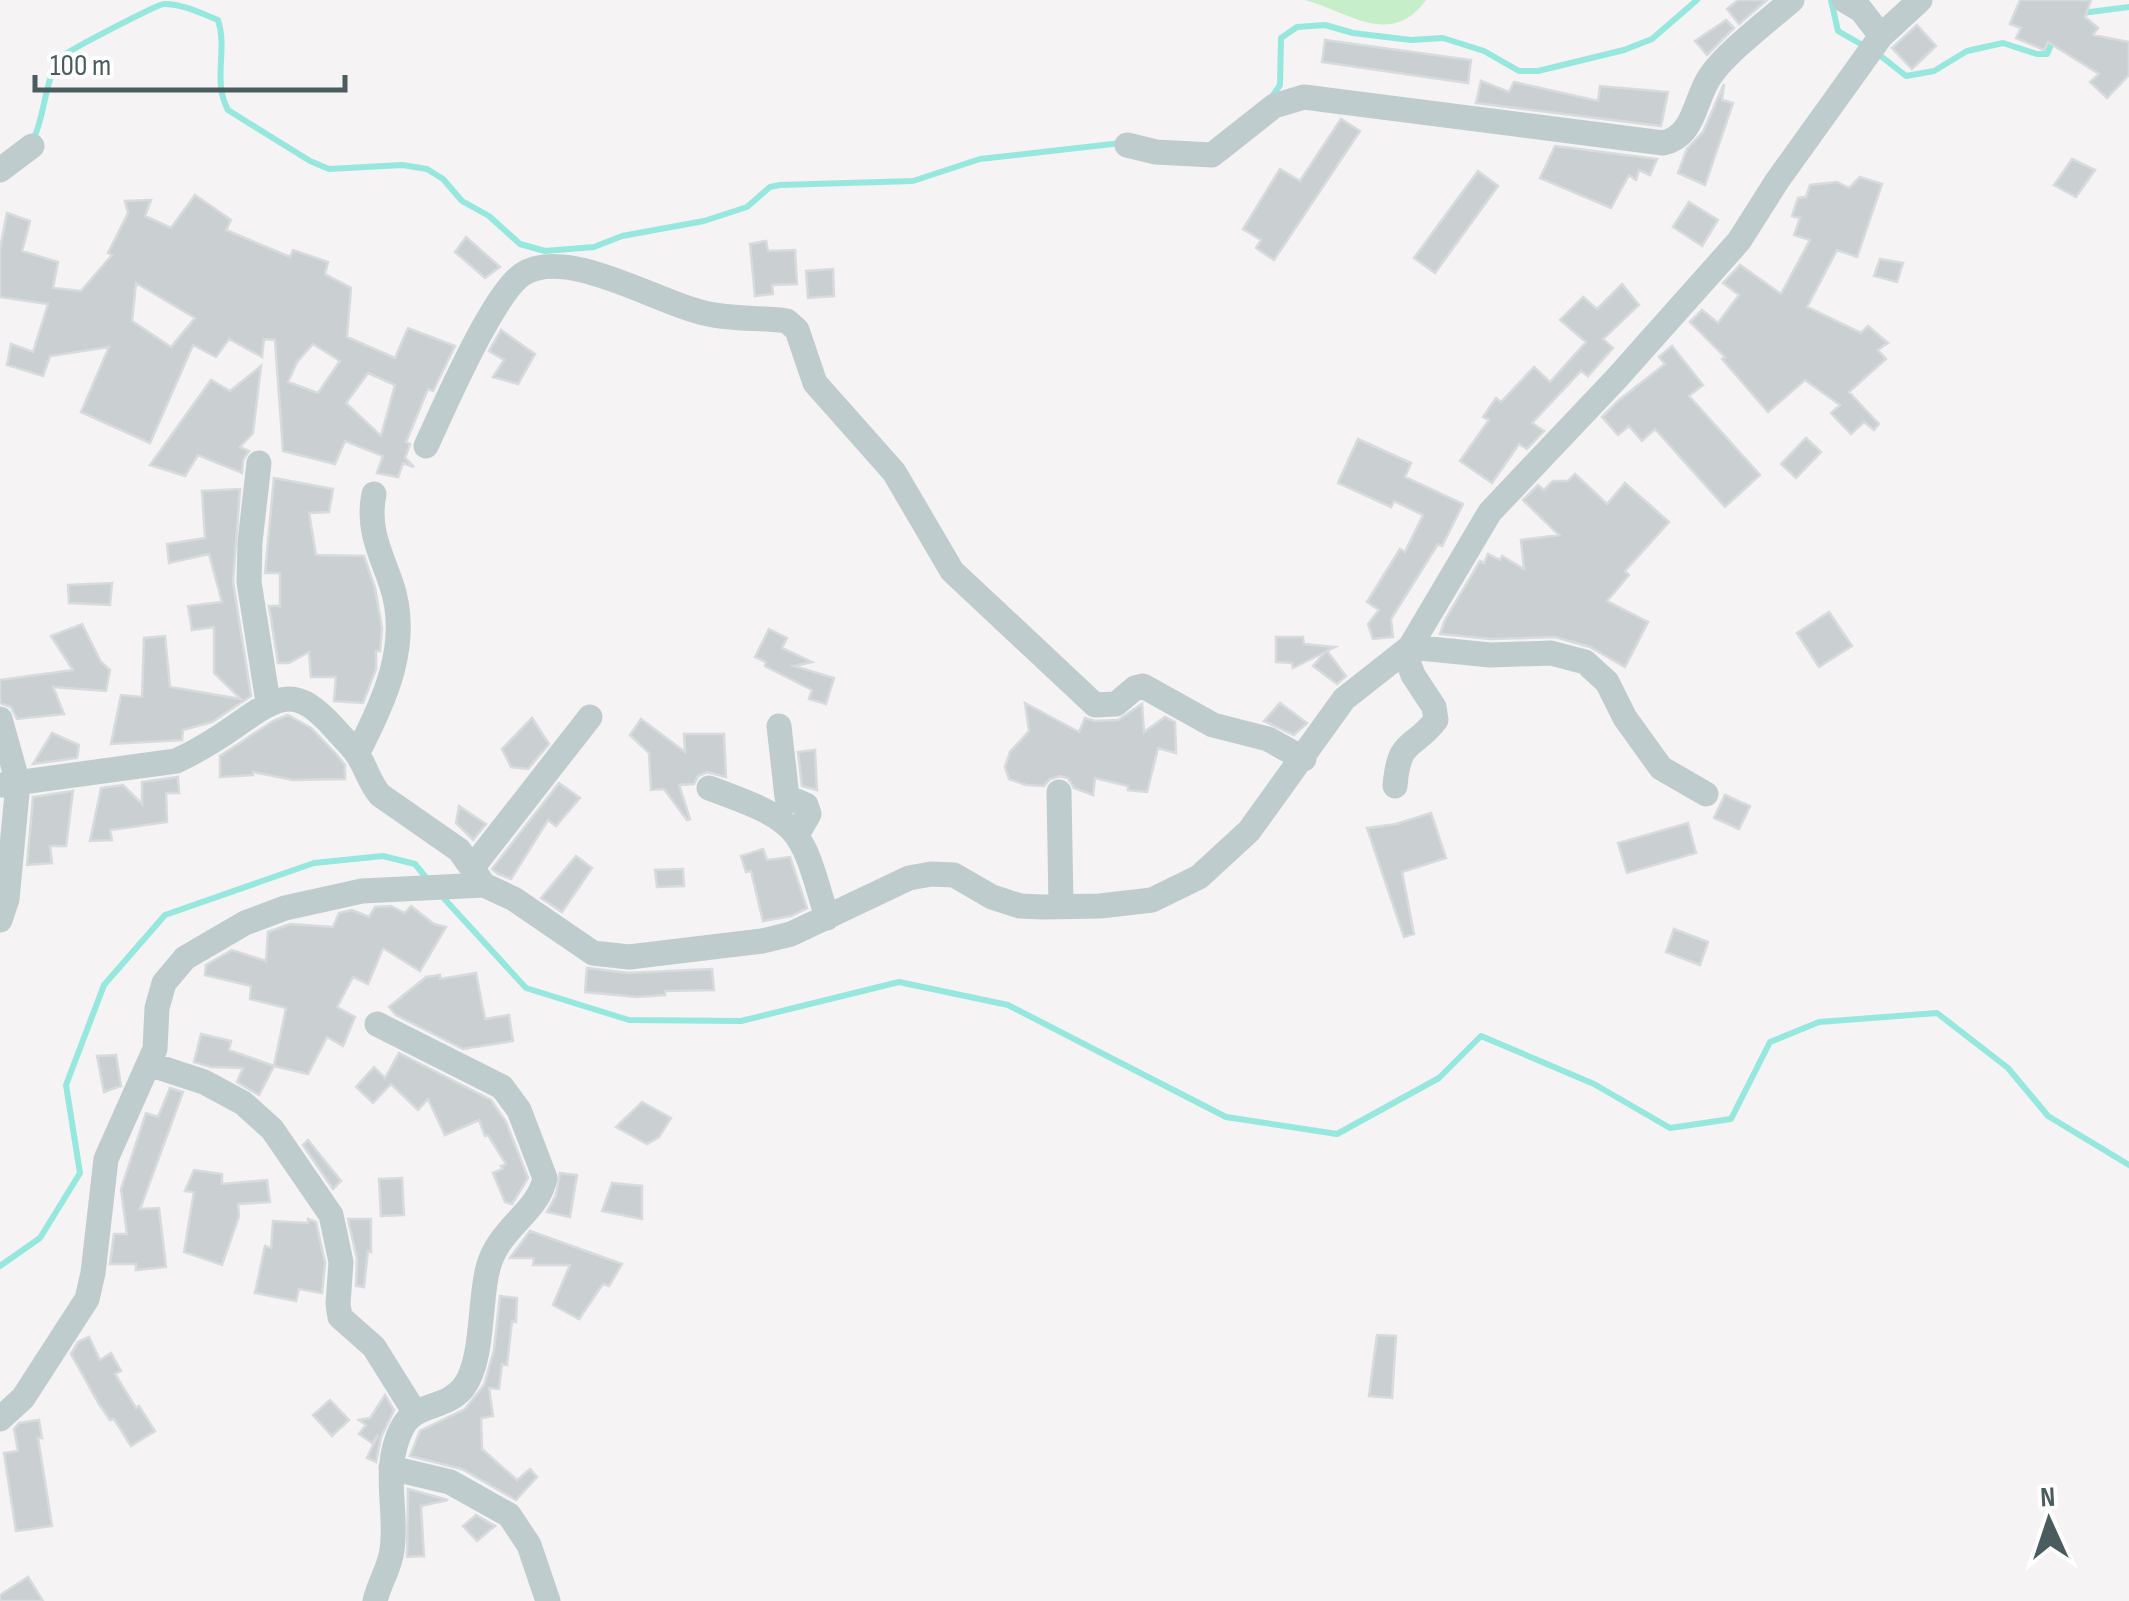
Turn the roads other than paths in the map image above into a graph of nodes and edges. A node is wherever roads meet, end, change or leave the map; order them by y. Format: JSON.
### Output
{"nodes":[{"id":1,"x":1792,"y":0,"type":"edge"},
{"id":2,"x":1844,"y":0,"type":"edge"},
{"id":3,"x":1920,"y":0,"type":"edge"},
{"id":4,"x":1882,"y":36,"type":"junction"},
{"id":5,"x":32,"y":146,"type":"dead end"},
{"id":6,"x":1126,"y":146,"type":"dead end"},
{"id":7,"x":0,"y":170,"type":"edge"},
{"id":8,"x":426,"y":446,"type":"dead end"},
{"id":9,"x":258,"y":463,"type":"dead end"},
{"id":10,"x":374,"y":494,"type":"dead end"},
{"id":11,"x":1408,"y":650,"type":"junction"},
{"id":12,"x":268,"y":702,"type":"junction"},
{"id":13,"x":590,"y":717,"type":"dead end"},
{"id":14,"x":0,"y":719,"type":"edge"},
{"id":15,"x":779,"y":726,"type":"dead end"},
{"id":16,"x":358,"y":754,"type":"junction"},
{"id":17,"x":1304,"y":759,"type":"junction"},
{"id":18,"x":9,"y":784,"type":"edge"},
{"id":19,"x":1395,"y":786,"type":"dead end"},
{"id":20,"x":709,"y":788,"type":"dead end"},
{"id":21,"x":1059,"y":792,"type":"dead end"},
{"id":22,"x":1706,"y":794,"type":"dead end"},
{"id":23,"x":798,"y":833,"type":"junction"},
{"id":24,"x":475,"y":879,"type":"junction"},
{"id":25,"x":1061,"y":906,"type":"junction"},
{"id":26,"x":827,"y":918,"type":"junction"},
{"id":27,"x":0,"y":920,"type":"edge"},
{"id":28,"x":377,"y":1024,"type":"dead end"},
{"id":29,"x":149,"y":1064,"type":"junction"},
{"id":30,"x":414,"y":1411,"type":"junction"},
{"id":31,"x":0,"y":1419,"type":"edge"},
{"id":32,"x":391,"y":1468,"type":"junction"},
{"id":33,"x":375,"y":1601,"type":"edge"},
{"id":34,"x":548,"y":1601,"type":"edge"}],
"edges":[{"from":1,"to":6,"type":"street"},
{"from":2,"to":4,"type":"street"},
{"from":3,"to":4,"type":"street"},
{"from":4,"to":11,"type":"street"},
{"from":5,"to":7,"type":"street"},
{"from":8,"to":17,"type":"street"},
{"from":9,"to":12,"type":"street"},
{"from":10,"to":16,"type":"street"},
{"from":11,"to":17,"type":"street"},
{"from":11,"to":19,"type":"street"},
{"from":11,"to":22,"type":"street"},
{"from":12,"to":16,"type":"street"},
{"from":12,"to":18,"type":"street"},
{"from":13,"to":24,"type":"street"},
{"from":14,"to":18,"type":"street"},
{"from":15,"to":23,"type":"street"},
{"from":16,"to":24,"type":"street"},
{"from":17,"to":25,"type":"street"},
{"from":18,"to":27,"type":"street"},
{"from":20,"to":23,"type":"street"},
{"from":21,"to":25,"type":"street"},
{"from":23,"to":26,"type":"street"},
{"from":24,"to":26,"type":"street"},
{"from":24,"to":29,"type":"street"},
{"from":25,"to":26,"type":"street"},
{"from":28,"to":30,"type":"street"},
{"from":29,"to":30,"type":"street"},
{"from":29,"to":31,"type":"street"},
{"from":30,"to":32,"type":"street"},
{"from":32,"to":33,"type":"street"},
{"from":32,"to":34,"type":"street"}]}
